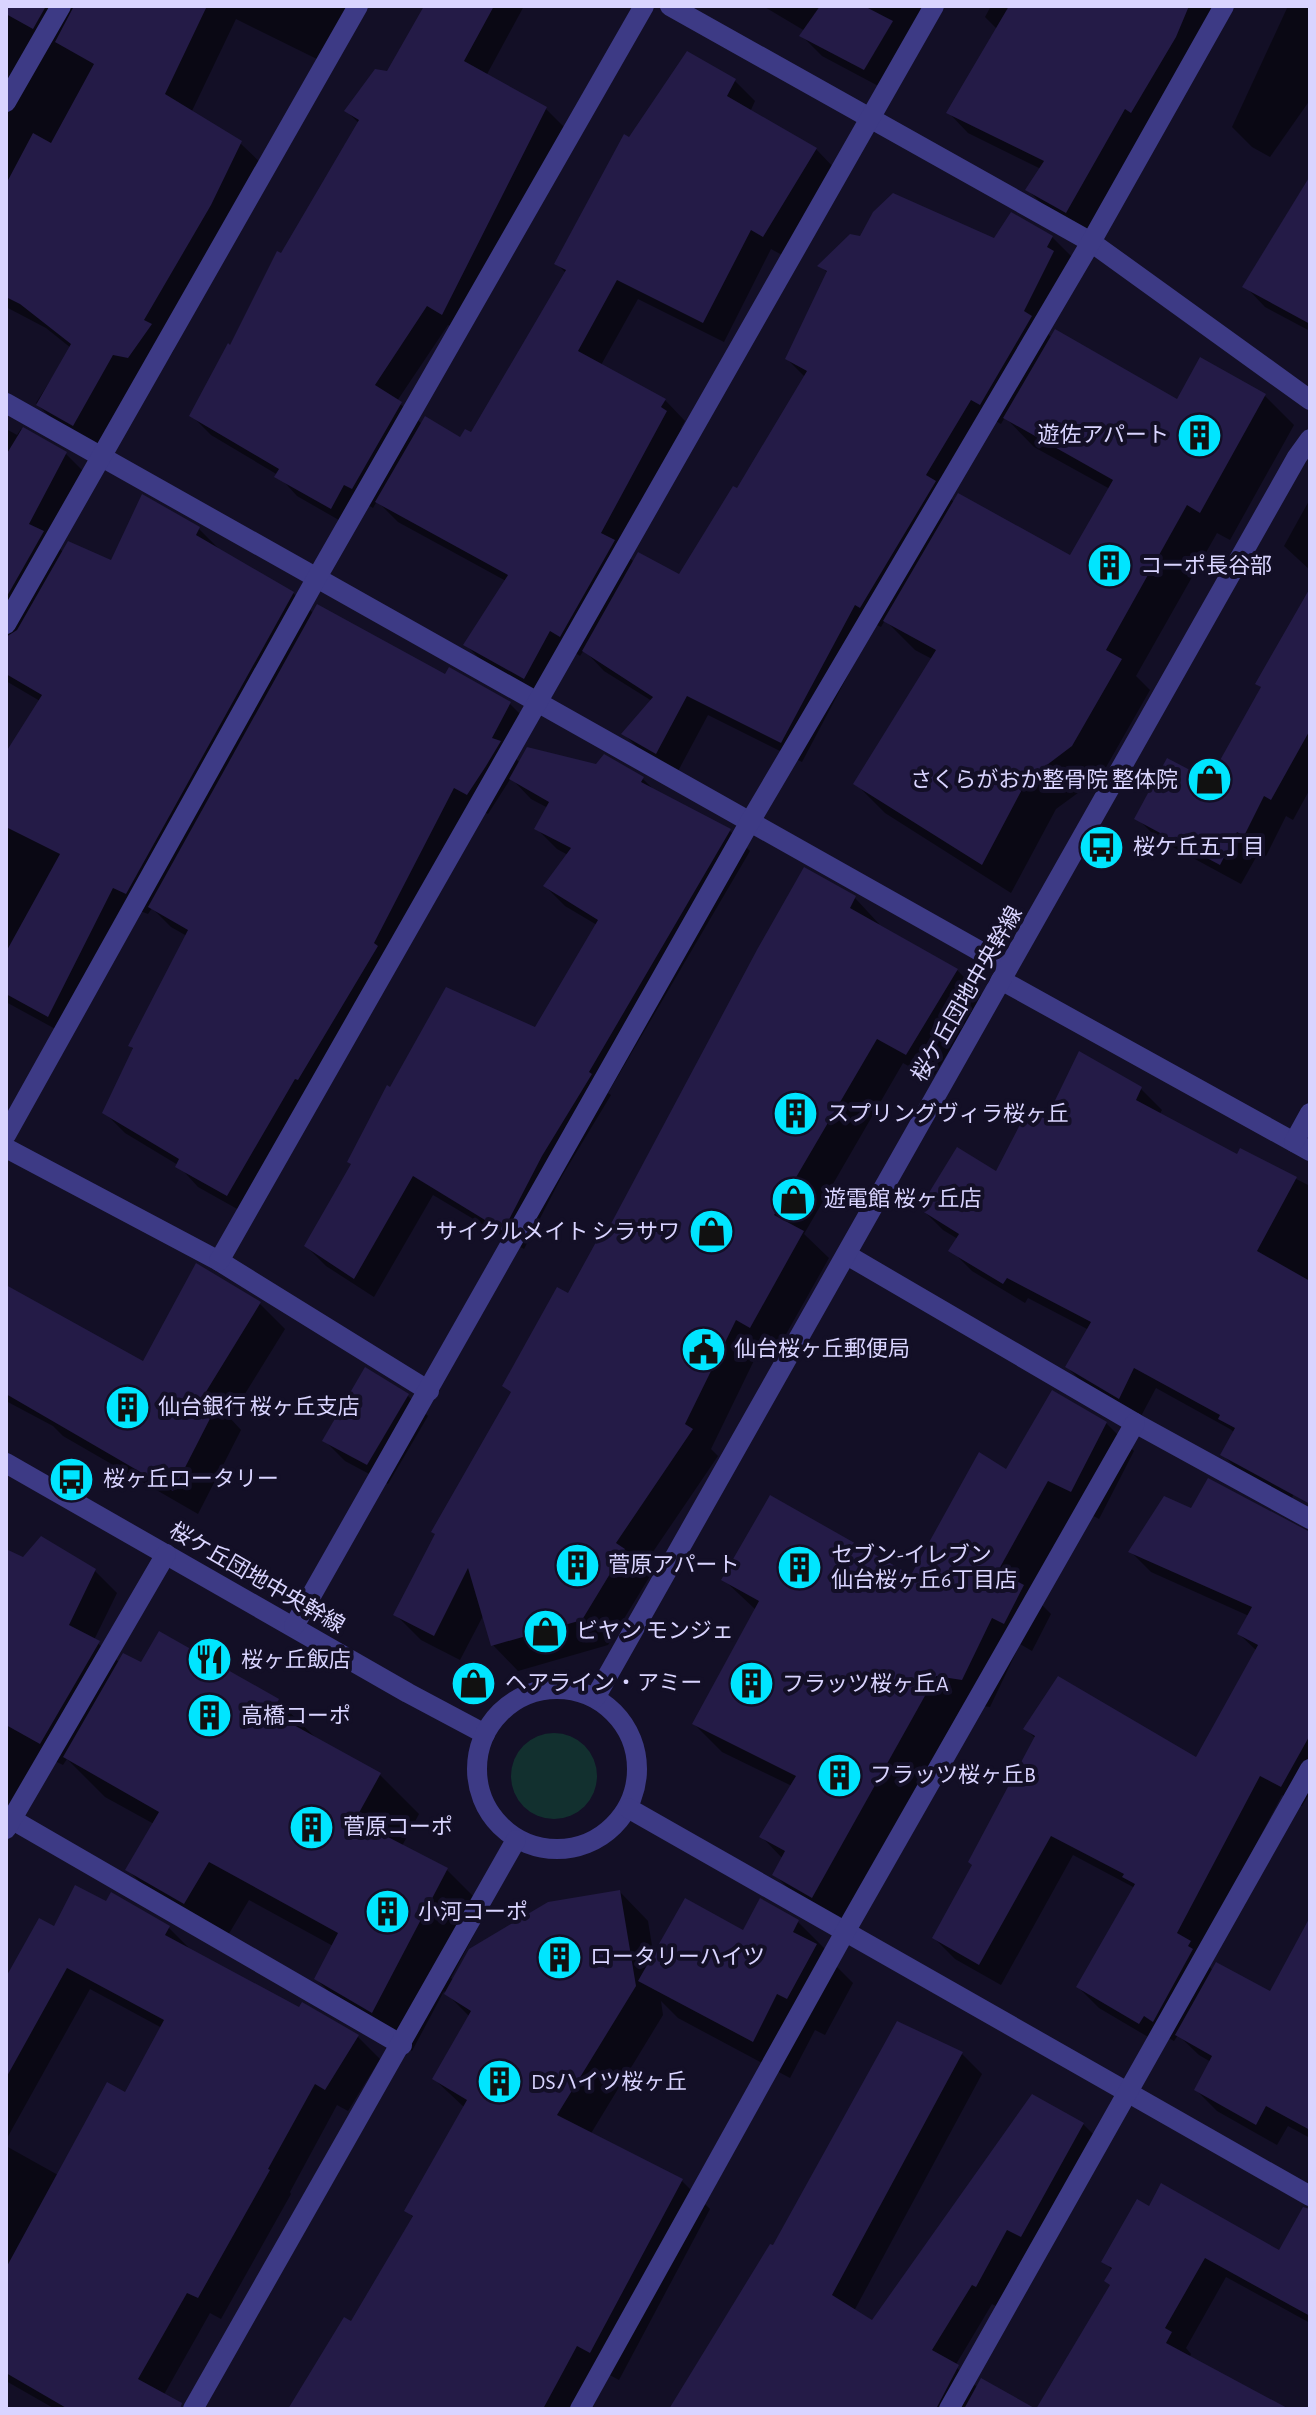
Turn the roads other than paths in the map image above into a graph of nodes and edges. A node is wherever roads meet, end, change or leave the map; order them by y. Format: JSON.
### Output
{"nodes":[{"id":1,"x":61,"y":6,"type":"edge"},
{"id":2,"x":358,"y":6,"type":"edge"},
{"id":3,"x":644,"y":6,"type":"edge"},
{"id":4,"x":670,"y":6,"type":"edge"},
{"id":5,"x":934,"y":6,"type":"edge"},
{"id":6,"x":1224,"y":6,"type":"edge"},
{"id":7,"x":6,"y":102,"type":"edge"},
{"id":8,"x":871,"y":118,"type":"junction"},
{"id":9,"x":1091,"y":242,"type":"junction"},
{"id":10,"x":1310,"y":400,"type":"edge"},
{"id":11,"x":6,"y":403,"type":"edge"},
{"id":12,"x":1310,"y":439,"type":"edge"},
{"id":13,"x":102,"y":457,"type":"junction"},
{"id":14,"x":316,"y":579,"type":"junction"},
{"id":15,"x":6,"y":624,"type":"edge"},
{"id":16,"x":537,"y":701,"type":"junction"},
{"id":17,"x":751,"y":820,"type":"junction"},
{"id":18,"x":1004,"y":973,"type":"junction"},
{"id":19,"x":1310,"y":1113,"type":"edge"},
{"id":20,"x":6,"y":1135,"type":"edge"},
{"id":21,"x":1302,"y":1146,"type":"edge"},
{"id":22,"x":6,"y":1148,"type":"edge"},
{"id":23,"x":847,"y":1255,"type":"junction"},
{"id":24,"x":219,"y":1261,"type":"junction"},
{"id":25,"x":429,"y":1391,"type":"junction"},
{"id":26,"x":1135,"y":1423,"type":"junction"},
{"id":27,"x":6,"y":1463,"type":"edge"},
{"id":28,"x":1310,"y":1519,"type":"edge"},
{"id":29,"x":166,"y":1554,"type":"junction"},
{"id":30,"x":294,"y":1626,"type":"junction"},
{"id":31,"x":595,"y":1698,"type":"junction"},
{"id":32,"x":485,"y":1734,"type":"junction"},
{"id":33,"x":1310,"y":1769,"type":"edge"},
{"id":34,"x":628,"y":1808,"type":"junction"},
{"id":35,"x":8,"y":1821,"type":"edge"},
{"id":36,"x":516,"y":1840,"type":"junction"},
{"id":37,"x":845,"y":1932,"type":"junction"},
{"id":38,"x":402,"y":2045,"type":"junction"},
{"id":39,"x":1129,"y":2093,"type":"junction"},
{"id":40,"x":1310,"y":2196,"type":"edge"},
{"id":41,"x":193,"y":2409,"type":"edge"},
{"id":42,"x":580,"y":2409,"type":"edge"},
{"id":43,"x":949,"y":2409,"type":"edge"}],
"edges":[{"from":1,"to":7,"type":"street"},
{"from":2,"to":13,"type":"street"},
{"from":3,"to":14,"type":"street"},
{"from":4,"to":8,"type":"street"},
{"from":5,"to":8,"type":"street"},
{"from":6,"to":9,"type":"street"},
{"from":8,"to":9,"type":"street"},
{"from":8,"to":16,"type":"street"},
{"from":9,"to":10,"type":"street"},
{"from":9,"to":17,"type":"street"},
{"from":11,"to":13,"type":"street"},
{"from":12,"to":18,"type":"street","name":"桜ケ丘団地中央幹線"},
{"from":13,"to":14,"type":"street"},
{"from":13,"to":15,"type":"street"},
{"from":14,"to":16,"type":"street"},
{"from":14,"to":20,"type":"street"},
{"from":16,"to":17,"type":"street"},
{"from":16,"to":24,"type":"street"},
{"from":17,"to":18,"type":"street"},
{"from":17,"to":25,"type":"street"},
{"from":18,"to":21,"type":"street"},
{"from":18,"to":23,"type":"street","name":"桜ケ丘団地中央幹線"},
{"from":19,"to":21,"type":"street"},
{"from":22,"to":24,"type":"street"},
{"from":23,"to":26,"type":"street"},
{"from":23,"to":31,"type":"street","name":"桜ケ丘団地中央幹線"},
{"from":24,"to":25,"type":"street"},
{"from":25,"to":30,"type":"street"},
{"from":26,"to":28,"type":"street"},
{"from":26,"to":37,"type":"street"},
{"from":27,"to":29,"type":"street","name":"桜ケ丘団地中央幹線"},
{"from":29,"to":30,"type":"street","name":"桜ケ丘団地中央幹線"},
{"from":29,"to":35,"type":"street"},
{"from":30,"to":32,"type":"street","name":"桜ケ丘団地中央幹線"},
{"from":31,"to":32,"type":"street"},
{"from":31,"to":34,"type":"street"},
{"from":32,"to":36,"type":"street"},
{"from":33,"to":39,"type":"street"},
{"from":34,"to":36,"type":"street"},
{"from":34,"to":37,"type":"street"},
{"from":35,"to":38,"type":"street"},
{"from":36,"to":38,"type":"street"},
{"from":37,"to":39,"type":"street"},
{"from":37,"to":42,"type":"street"},
{"from":38,"to":41,"type":"street"},
{"from":39,"to":40,"type":"street"},
{"from":39,"to":43,"type":"street"}]}
